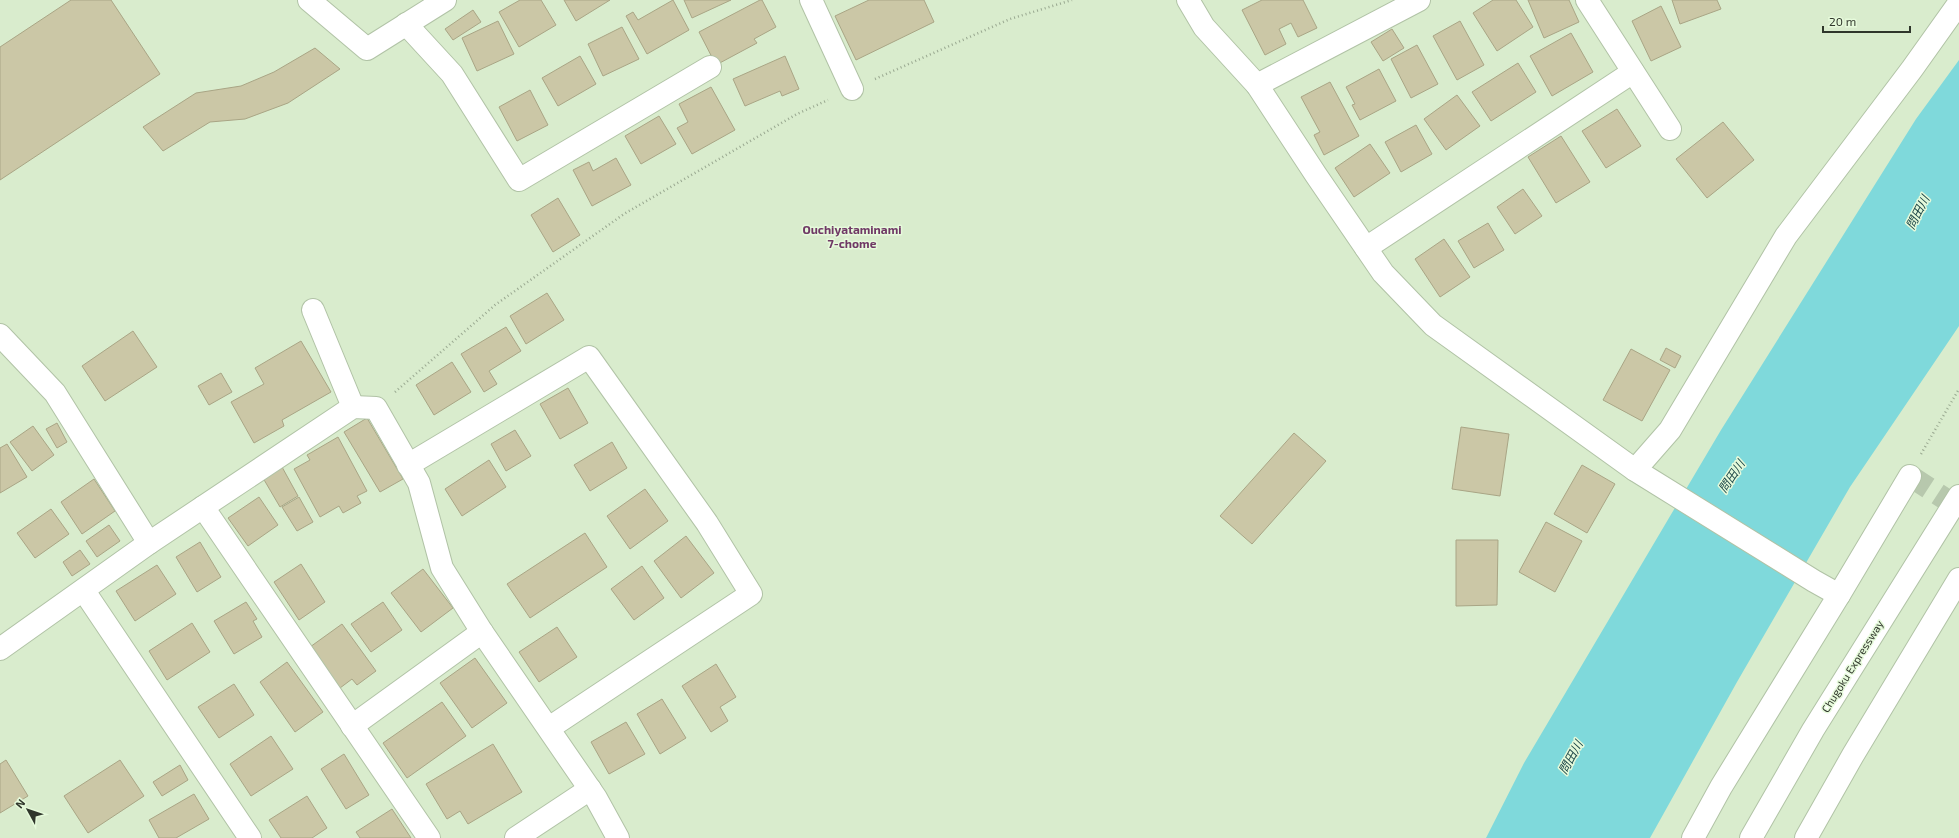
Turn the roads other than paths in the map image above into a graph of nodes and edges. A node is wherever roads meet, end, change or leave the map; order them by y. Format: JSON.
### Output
{"nodes":[{"id":1,"x":309,"y":0,"type":"edge"},
{"id":2,"x":445,"y":0,"type":"edge"},
{"id":3,"x":811,"y":0,"type":"edge"},
{"id":4,"x":1188,"y":0,"type":"edge"},
{"id":5,"x":1419,"y":0,"type":"edge"},
{"id":6,"x":1588,"y":0,"type":"edge"},
{"id":7,"x":1959,"y":3,"type":"edge"},
{"id":8,"x":406,"y":24,"type":"junction"},
{"id":9,"x":710,"y":67,"type":"dead end"},
{"id":10,"x":1633,"y":72,"type":"junction"},
{"id":11,"x":1257,"y":85,"type":"junction"},
{"id":12,"x":852,"y":89,"type":"road end"},
{"id":13,"x":1670,"y":129,"type":"dead end"},
{"id":14,"x":1366,"y":248,"type":"junction"},
{"id":15,"x":313,"y":310,"type":"dead end"},
{"id":16,"x":0,"y":335,"type":"edge"},
{"id":17,"x":353,"y":407,"type":"junction"},
{"id":18,"x":408,"y":465,"type":"junction"},
{"id":19,"x":1635,"y":470,"type":"junction"},
{"id":20,"x":1910,"y":476,"type":"road end"},
{"id":21,"x":1959,"y":496,"type":"edge"},
{"id":22,"x":203,"y":507,"type":"junction"},
{"id":23,"x":149,"y":543,"type":"junction"},
{"id":24,"x":1959,"y":579,"type":"edge"},
{"id":25,"x":84,"y":591,"type":"junction"},
{"id":26,"x":1839,"y":595,"type":"junction"},
{"id":27,"x":482,"y":632,"type":"junction"},
{"id":28,"x":0,"y":649,"type":"edge"},
{"id":29,"x":352,"y":726,"type":"junction"},
{"id":30,"x":549,"y":728,"type":"junction"},
{"id":31,"x":590,"y":790,"type":"junction"},
{"id":32,"x":244,"y":836,"type":"edge"},
{"id":33,"x":429,"y":838,"type":"edge"},
{"id":34,"x":516,"y":838,"type":"edge"},
{"id":35,"x":618,"y":838,"type":"edge"},
{"id":36,"x":1693,"y":838,"type":"edge"},
{"id":37,"x":1750,"y":838,"type":"edge"},
{"id":38,"x":1806,"y":838,"type":"edge"}],
"edges":[{"from":1,"to":8,"type":"main road"},
{"from":2,"to":8,"type":"main road"},
{"from":3,"to":12,"type":"main road"},
{"from":4,"to":11,"type":"main road"},
{"from":5,"to":11,"type":"main road"},
{"from":6,"to":10,"type":"main road"},
{"from":7,"to":19,"type":"main road"},
{"from":8,"to":9,"type":"main road"},
{"from":10,"to":13,"type":"main road"},
{"from":10,"to":14,"type":"main road"},
{"from":11,"to":14,"type":"main road"},
{"from":14,"to":19,"type":"main road"},
{"from":15,"to":17,"type":"main road"},
{"from":16,"to":23,"type":"main road"},
{"from":17,"to":18,"type":"main road"},
{"from":17,"to":22,"type":"main road"},
{"from":18,"to":27,"type":"main road"},
{"from":18,"to":30,"type":"main road"},
{"from":19,"to":26,"type":"main road"},
{"from":20,"to":26,"type":"main road"},
{"from":21,"to":37,"type":"main road","name":"Chugoku Expressway"},
{"from":22,"to":23,"type":"main road"},
{"from":22,"to":29,"type":"main road"},
{"from":23,"to":25,"type":"main road"},
{"from":24,"to":38,"type":"main road"},
{"from":25,"to":28,"type":"main road"},
{"from":25,"to":32,"type":"main road"},
{"from":26,"to":36,"type":"main road"},
{"from":27,"to":29,"type":"main road"},
{"from":27,"to":30,"type":"main road"},
{"from":29,"to":33,"type":"main road"},
{"from":30,"to":31,"type":"main road"},
{"from":31,"to":34,"type":"main road"},
{"from":31,"to":35,"type":"main road"}]}
